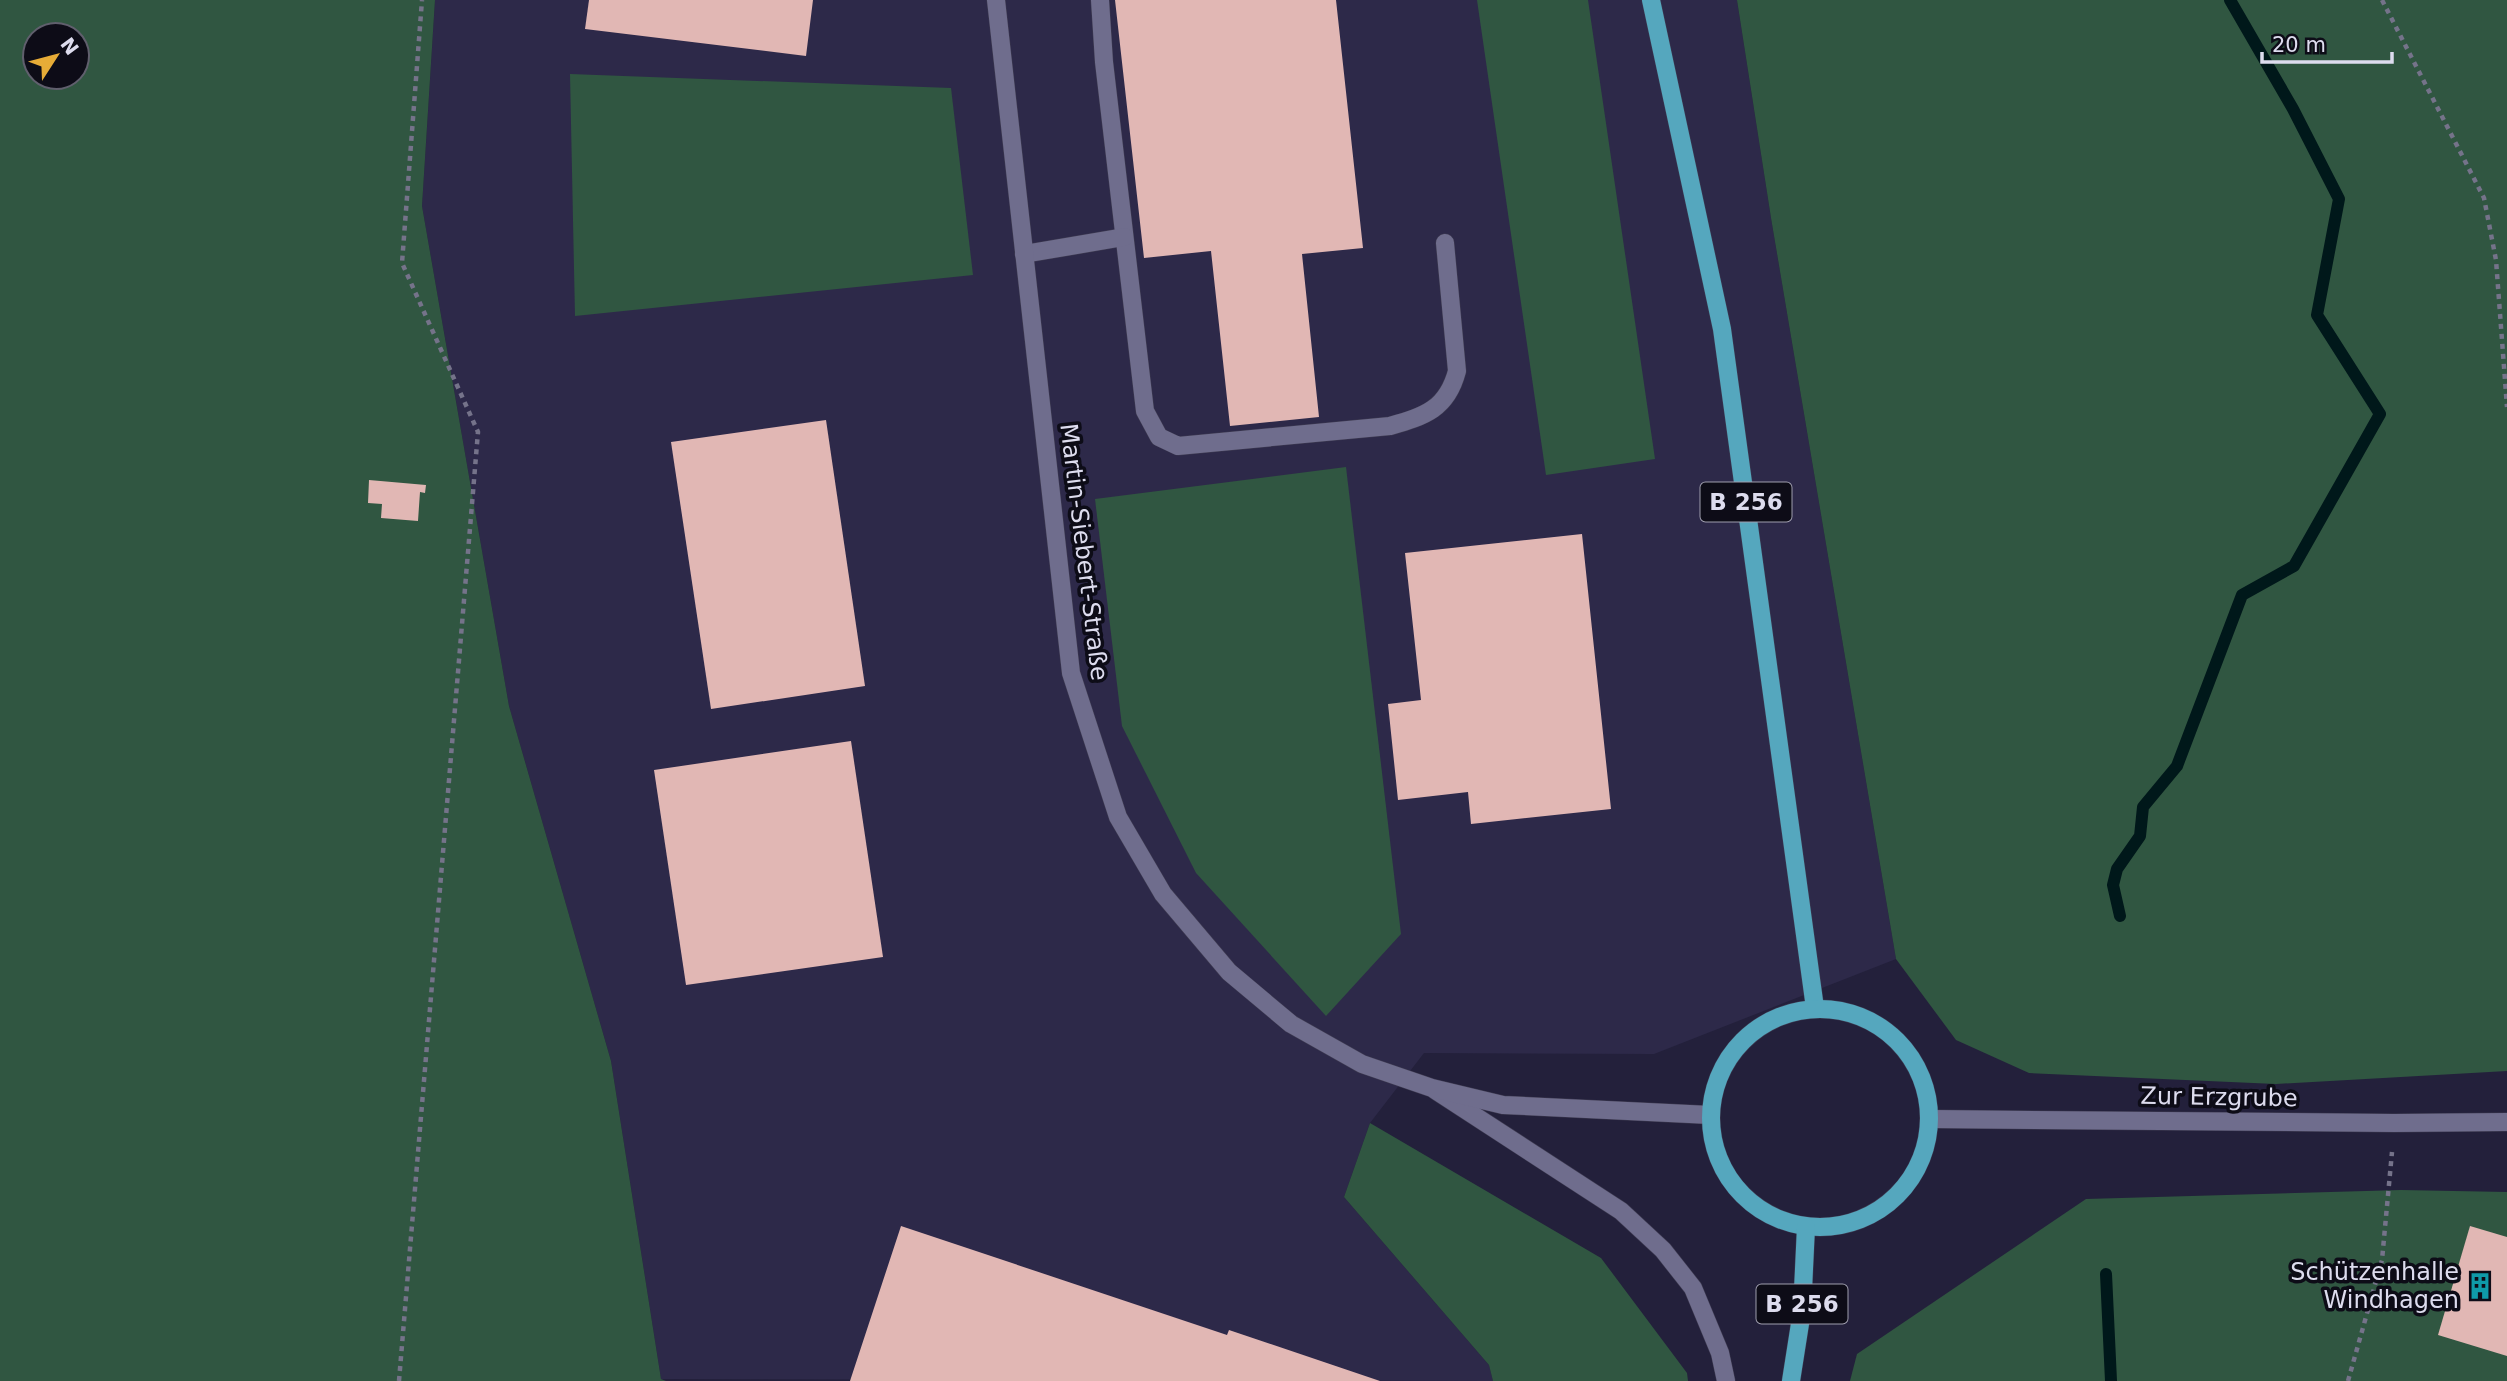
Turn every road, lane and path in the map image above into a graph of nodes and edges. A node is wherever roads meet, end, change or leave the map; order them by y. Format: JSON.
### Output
{"nodes":[{"id":1,"x":422,"y":0,"type":"edge"},
{"id":2,"x":996,"y":0,"type":"edge"},
{"id":3,"x":1100,"y":0,"type":"edge"},
{"id":4,"x":1651,"y":0,"type":"edge"},
{"id":5,"x":2382,"y":0,"type":"edge"},
{"id":6,"x":1124,"y":237,"type":"junction"},
{"id":7,"x":1445,"y":243,"type":"dead end"},
{"id":8,"x":1024,"y":254,"type":"junction"},
{"id":9,"x":2507,"y":407,"type":"edge"},
{"id":10,"x":1815,"y":1008,"type":"junction"},
{"id":11,"x":1432,"y":1088,"type":"junction"},
{"id":12,"x":1710,"y":1115,"type":"junction"},
{"id":13,"x":1930,"y":1118,"type":"junction"},
{"id":14,"x":2507,"y":1122,"type":"edge"},
{"id":15,"x":2394,"y":1123,"type":"junction"},
{"id":16,"x":1806,"y":1227,"type":"junction"},
{"id":17,"x":399,"y":1381,"type":"edge"},
{"id":18,"x":1726,"y":1381,"type":"edge"},
{"id":19,"x":1791,"y":1381,"type":"edge"},
{"id":20,"x":2348,"y":1381,"type":"edge"}],
"edges":[{"from":1,"to":17,"type":"path"},
{"from":2,"to":8,"type":"street","name":"Martin-Siebert-Straße"},
{"from":3,"to":6,"type":"street"},
{"from":4,"to":10,"type":"main road","number":"B 256"},
{"from":5,"to":9,"type":"path"},
{"from":6,"to":7,"type":"street"},
{"from":6,"to":8,"type":"street"},
{"from":8,"to":11,"type":"street","name":"Martin-Siebert-Straße"},
{"from":10,"to":12,"type":"main road"},
{"from":10,"to":13,"type":"main road"},
{"from":11,"to":12,"type":"street","name":"Martin-Siebert-Straße"},
{"from":11,"to":18,"type":"street"},
{"from":12,"to":16,"type":"main road"},
{"from":13,"to":15,"type":"street","name":"Zur Erzgrube"},
{"from":13,"to":16,"type":"main road"},
{"from":14,"to":15,"type":"street","name":"Zur Erzgrube"},
{"from":15,"to":20,"type":"path"},
{"from":16,"to":19,"type":"main road","number":"B 256"}]}
